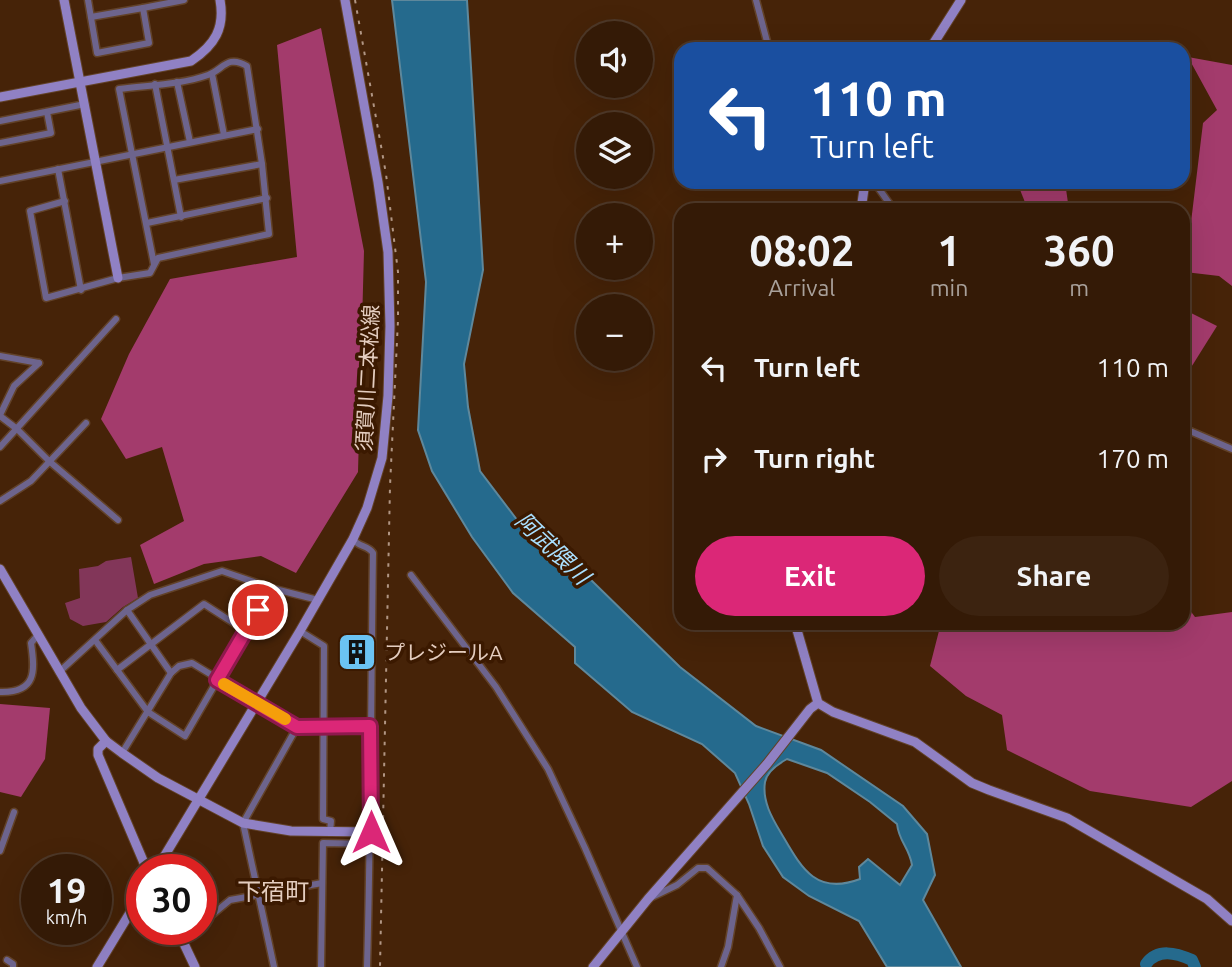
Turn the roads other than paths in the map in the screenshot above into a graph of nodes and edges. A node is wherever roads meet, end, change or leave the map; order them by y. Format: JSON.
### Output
{"nodes":[{"id":1,"x":64,"y":0,"type":"edge"},
{"id":2,"x":88,"y":0,"type":"edge"},
{"id":3,"x":184,"y":0,"type":"edge"},
{"id":4,"x":220,"y":0,"type":"edge"},
{"id":5,"x":345,"y":0,"type":"edge"},
{"id":6,"x":756,"y":0,"type":"edge"},
{"id":7,"x":961,"y":0,"type":"edge"},
{"id":8,"x":143,"y":8,"type":"junction"},
{"id":9,"x":91,"y":17,"type":"junction"},
{"id":10,"x":767,"y":42,"type":"edge"},
{"id":11,"x":934,"y":42,"type":"edge"},
{"id":12,"x":212,"y":74,"type":"junction"},
{"id":13,"x":80,"y":82,"type":"junction"},
{"id":14,"x":177,"y":82,"type":"junction"},
{"id":15,"x":155,"y":84,"type":"junction"},
{"id":16,"x":0,"y":97,"type":"edge"},
{"id":17,"x":85,"y":104,"type":"junction"},
{"id":18,"x":47,"y":112,"type":"junction"},
{"id":19,"x":0,"y":121,"type":"edge"},
{"id":20,"x":258,"y":129,"type":"junction"},
{"id":21,"x":224,"y":135,"type":"junction"},
{"id":22,"x":190,"y":142,"type":"junction"},
{"id":23,"x":0,"y":144,"type":"edge"},
{"id":24,"x":168,"y":147,"type":"junction"},
{"id":25,"x":132,"y":155,"type":"junction"},
{"id":26,"x":95,"y":162,"type":"junction"},
{"id":27,"x":262,"y":164,"type":"junction"},
{"id":28,"x":58,"y":169,"type":"junction"},
{"id":29,"x":174,"y":180,"type":"junction"},
{"id":30,"x":0,"y":181,"type":"edge"},
{"id":31,"x":267,"y":198,"type":"junction"},
{"id":32,"x":65,"y":201,"type":"junction"},
{"id":33,"x":181,"y":217,"type":"junction"},
{"id":34,"x":147,"y":223,"type":"junction"},
{"id":35,"x":154,"y":264,"type":"junction"},
{"id":36,"x":118,"y":278,"type":"junction"},
{"id":37,"x":80,"y":290,"type":"junction"},
{"id":38,"x":116,"y":319,"type":"dead end"},
{"id":39,"x":0,"y":356,"type":"edge"},
{"id":40,"x":4,"y":398,"type":"edge"},
{"id":41,"x":0,"y":415,"type":"edge"},
{"id":42,"x":86,"y":423,"type":"dead end"},
{"id":43,"x":17,"y":429,"type":"junction"},
{"id":44,"x":1190,"y":431,"type":"edge"},
{"id":45,"x":0,"y":447,"type":"edge"},
{"id":46,"x":1232,"y":449,"type":"edge"},
{"id":47,"x":49,"y":461,"type":"junction"},
{"id":48,"x":0,"y":501,"type":"edge"},
{"id":49,"x":118,"y":520,"type":"dead end"},
{"id":50,"x":353,"y":539,"type":"junction"},
{"id":51,"x":0,"y":569,"type":"edge"},
{"id":52,"x":411,"y":575,"type":"dead end"},
{"id":53,"x":271,"y":588,"type":"junction"},
{"id":54,"x":318,"y":600,"type":"junction"},
{"id":55,"x":127,"y":610,"type":"junction"},
{"id":56,"x":797,"y":630,"type":"edge"},
{"id":57,"x":246,"y":631,"type":"junction"},
{"id":58,"x":300,"y":631,"type":"junction"},
{"id":59,"x":38,"y":635,"type":"junction"},
{"id":60,"x":95,"y":640,"type":"junction"},
{"id":61,"x":151,"y":644,"type":"junction"},
{"id":62,"x":117,"y":670,"type":"junction"},
{"id":63,"x":59,"y":672,"type":"junction"},
{"id":64,"x":171,"y":673,"type":"junction"},
{"id":65,"x":217,"y":680,"type":"junction"},
{"id":66,"x":0,"y":692,"type":"edge"},
{"id":67,"x":257,"y":702,"type":"junction"},
{"id":68,"x":818,"y":703,"type":"junction"},
{"id":69,"x":148,"y":712,"type":"junction"},
{"id":70,"x":370,"y":726,"type":"junction"},
{"id":71,"x":297,"y":727,"type":"junction"},
{"id":72,"x":324,"y":727,"type":"junction"},
{"id":73,"x":106,"y":741,"type":"junction"},
{"id":74,"x":122,"y":753,"type":"junction"},
{"id":75,"x":199,"y":801,"type":"junction"},
{"id":76,"x":14,"y":812,"type":"dead end"},
{"id":77,"x":243,"y":823,"type":"junction"},
{"id":78,"x":330,"y":832,"type":"junction"},
{"id":79,"x":371,"y":832,"type":"junction"},
{"id":80,"x":371,"y":844,"type":"junction"},
{"id":81,"x":0,"y":851,"type":"edge"},
{"id":82,"x":140,"y":854,"type":"edge"},
{"id":83,"x":166,"y":854,"type":"edge"},
{"id":84,"x":321,"y":883,"type":"junction"},
{"id":85,"x":259,"y":894,"type":"junction"},
{"id":86,"x":737,"y":895,"type":"junction"},
{"id":87,"x":648,"y":899,"type":"junction"},
{"id":88,"x":217,"y":911,"type":"edge"},
{"id":89,"x":126,"y":919,"type":"edge"},
{"id":90,"x":1232,"y":921,"type":"edge"},
{"id":91,"x":622,"y":931,"type":"junction"},
{"id":92,"x":184,"y":945,"type":"edge"},
{"id":93,"x":7,"y":960,"type":"dead end"},
{"id":94,"x":13,"y":967,"type":"edge"},
{"id":95,"x":97,"y":967,"type":"edge"},
{"id":96,"x":195,"y":967,"type":"edge"},
{"id":97,"x":274,"y":967,"type":"edge"},
{"id":98,"x":321,"y":967,"type":"edge"},
{"id":99,"x":367,"y":967,"type":"edge"},
{"id":100,"x":593,"y":967,"type":"edge"},
{"id":101,"x":637,"y":967,"type":"edge"},
{"id":102,"x":721,"y":967,"type":"edge"},
{"id":103,"x":780,"y":967,"type":"edge"}],
"edges":[{"from":1,"to":13,"type":"street"},
{"from":2,"to":9,"type":"street"},
{"from":3,"to":8,"type":"street"},
{"from":4,"to":13,"type":"street"},
{"from":5,"to":50,"type":"street","name":"須賀川二本松線"},
{"from":6,"to":10,"type":"street"},
{"from":7,"to":11,"type":"street"},
{"from":8,"to":9,"type":"street"},
{"from":8,"to":9,"type":"street"},
{"from":12,"to":14,"type":"street"},
{"from":12,"to":20,"type":"street"},
{"from":12,"to":21,"type":"street"},
{"from":13,"to":16,"type":"street"},
{"from":13,"to":17,"type":"street"},
{"from":14,"to":15,"type":"street"},
{"from":14,"to":22,"type":"street"},
{"from":15,"to":24,"type":"street"},
{"from":15,"to":25,"type":"street"},
{"from":17,"to":18,"type":"street"},
{"from":17,"to":26,"type":"street"},
{"from":18,"to":19,"type":"street"},
{"from":18,"to":23,"type":"street"},
{"from":20,"to":21,"type":"street"},
{"from":20,"to":27,"type":"street"},
{"from":21,"to":22,"type":"street"},
{"from":22,"to":24,"type":"street"},
{"from":24,"to":25,"type":"street"},
{"from":24,"to":29,"type":"street"},
{"from":25,"to":26,"type":"street"},
{"from":25,"to":34,"type":"street"},
{"from":26,"to":28,"type":"street"},
{"from":26,"to":36,"type":"street"},
{"from":27,"to":29,"type":"street"},
{"from":27,"to":31,"type":"street"},
{"from":28,"to":30,"type":"street"},
{"from":28,"to":32,"type":"street"},
{"from":29,"to":33,"type":"street"},
{"from":31,"to":33,"type":"street"},
{"from":31,"to":35,"type":"street"},
{"from":32,"to":37,"type":"street"},
{"from":32,"to":37,"type":"street"},
{"from":33,"to":34,"type":"street"},
{"from":34,"to":35,"type":"street"},
{"from":35,"to":36,"type":"street"},
{"from":36,"to":37,"type":"street"},
{"from":38,"to":43,"type":"street"},
{"from":39,"to":40,"type":"street"},
{"from":40,"to":41,"type":"street"},
{"from":41,"to":43,"type":"street"},
{"from":42,"to":47,"type":"street"},
{"from":43,"to":45,"type":"street"},
{"from":43,"to":47,"type":"street"},
{"from":44,"to":46,"type":"street"},
{"from":47,"to":48,"type":"street"},
{"from":47,"to":49,"type":"street"},
{"from":50,"to":54,"type":"street","name":"須賀川二本松線"},
{"from":50,"to":70,"type":"street"},
{"from":51,"to":59,"type":"street"},
{"from":52,"to":91,"type":"street"},
{"from":53,"to":54,"type":"street"},
{"from":53,"to":55,"type":"street"},
{"from":53,"to":57,"type":"street"},
{"from":54,"to":58,"type":"street","name":"須賀川二本松線"},
{"from":55,"to":60,"type":"street"},
{"from":55,"to":61,"type":"street"},
{"from":56,"to":68,"type":"street"},
{"from":57,"to":61,"type":"street"},
{"from":57,"to":65,"type":"street"},
{"from":58,"to":67,"type":"street","name":"須賀川二本松線"},
{"from":58,"to":72,"type":"street"},
{"from":59,"to":63,"type":"street"},
{"from":59,"to":66,"type":"street"},
{"from":60,"to":62,"type":"street"},
{"from":60,"to":63,"type":"street"},
{"from":61,"to":62,"type":"street"},
{"from":61,"to":64,"type":"street"},
{"from":62,"to":69,"type":"street"},
{"from":63,"to":73,"type":"street"},
{"from":64,"to":65,"type":"street"},
{"from":64,"to":69,"type":"street"},
{"from":65,"to":67,"type":"street"},
{"from":65,"to":69,"type":"street"},
{"from":67,"to":71,"type":"street"},
{"from":67,"to":75,"type":"street","name":"須賀川二本松線"},
{"from":68,"to":87,"type":"street"},
{"from":68,"to":90,"type":"street"},
{"from":69,"to":74,"type":"street"},
{"from":70,"to":72,"type":"street"},
{"from":70,"to":79,"type":"street"},
{"from":71,"to":72,"type":"street"},
{"from":71,"to":77,"type":"street"},
{"from":72,"to":78,"type":"street"},
{"from":73,"to":74,"type":"street"},
{"from":73,"to":82,"type":"street"},
{"from":74,"to":75,"type":"street"},
{"from":75,"to":77,"type":"street"},
{"from":75,"to":83,"type":"street","name":"須賀川二本松線"},
{"from":76,"to":81,"type":"street"},
{"from":77,"to":78,"type":"street"},
{"from":77,"to":85,"type":"street"},
{"from":78,"to":79,"type":"street"},
{"from":79,"to":80,"type":"street"},
{"from":80,"to":84,"type":"street"},
{"from":80,"to":99,"type":"street"},
{"from":84,"to":85,"type":"street"},
{"from":84,"to":98,"type":"street"},
{"from":85,"to":88,"type":"street"},
{"from":85,"to":97,"type":"street"},
{"from":86,"to":87,"type":"street"},
{"from":86,"to":102,"type":"street"},
{"from":86,"to":103,"type":"street"},
{"from":87,"to":91,"type":"street"},
{"from":89,"to":95,"type":"street"},
{"from":91,"to":100,"type":"street"},
{"from":91,"to":101,"type":"street"},
{"from":92,"to":96,"type":"street"},
{"from":93,"to":94,"type":"street"}]}
